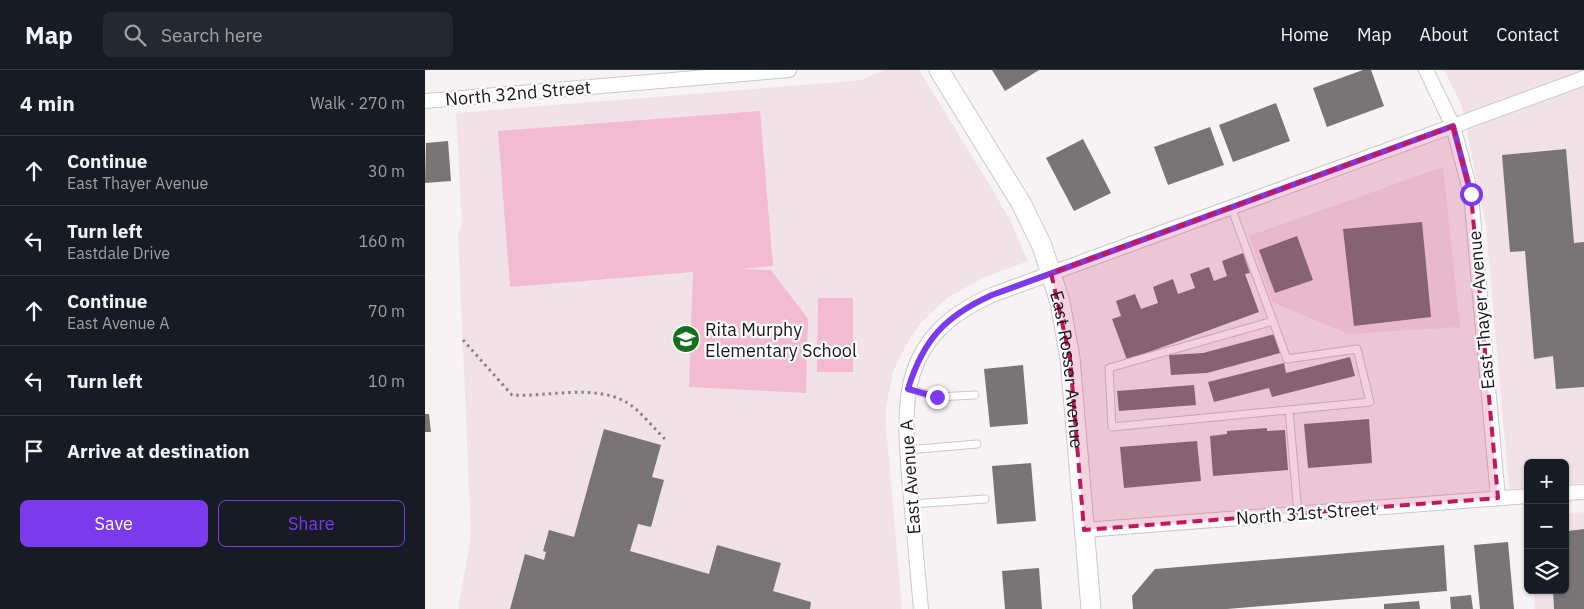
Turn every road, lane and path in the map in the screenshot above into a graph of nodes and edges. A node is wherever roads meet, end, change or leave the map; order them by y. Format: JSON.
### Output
{"nodes":[{"id":1,"x":789,"y":70,"type":"edge"},
{"id":2,"x":939,"y":70,"type":"edge"},
{"id":3,"x":1426,"y":70,"type":"edge"},
{"id":4,"x":1584,"y":78,"type":"edge"},
{"id":5,"x":425,"y":101,"type":"edge"},
{"id":6,"x":1453,"y":126,"type":"junction"},
{"id":7,"x":1231,"y":207,"type":"junction"},
{"id":8,"x":1051,"y":273,"type":"junction"},
{"id":9,"x":1273,"y":321,"type":"junction"},
{"id":10,"x":463,"y":340,"type":"dead end"},
{"id":11,"x":908,"y":389,"type":"junction"},
{"id":12,"x":975,"y":395,"type":"dead end"},
{"id":13,"x":1289,"y":410,"type":"junction"},
{"id":14,"x":665,"y":439,"type":"dead end"},
{"id":15,"x":977,"y":444,"type":"dead end"},
{"id":16,"x":907,"y":450,"type":"junction"},
{"id":17,"x":1584,"y":492,"type":"edge"},
{"id":18,"x":1569,"y":493,"type":"edge"},
{"id":19,"x":1524,"y":496,"type":"edge"},
{"id":20,"x":1498,"y":498,"type":"junction"},
{"id":21,"x":985,"y":499,"type":"dead end"},
{"id":22,"x":912,"y":504,"type":"junction"},
{"id":23,"x":1299,"y":513,"type":"junction"},
{"id":24,"x":1084,"y":530,"type":"junction"},
{"id":25,"x":921,"y":609,"type":"edge"},
{"id":26,"x":1091,"y":609,"type":"edge"}],
"edges":[{"from":1,"to":5,"type":"street","name":"North 32nd Street"},
{"from":2,"to":8,"type":"street","name":"East Rosser Avenue"},
{"from":3,"to":6,"type":"street","name":"East Thayer Avenue"},
{"from":4,"to":6,"type":"street","name":"East Avenue A"},
{"from":6,"to":7,"type":"street","name":"East Avenue A"},
{"from":6,"to":20,"type":"street","name":"East Thayer Avenue"},
{"from":7,"to":8,"type":"street","name":"East Avenue A"},
{"from":7,"to":9,"type":"lane"},
{"from":8,"to":11,"type":"street","name":"East Avenue A"},
{"from":8,"to":24,"type":"street","name":"East Rosser Avenue"},
{"from":9,"to":13,"type":"lane"},
{"from":9,"to":13,"type":"lane"},
{"from":10,"to":14,"type":"path"},
{"from":11,"to":12,"type":"lane"},
{"from":11,"to":16,"type":"street","name":"East Avenue A"},
{"from":13,"to":23,"type":"lane"},
{"from":15,"to":16,"type":"lane"},
{"from":16,"to":22,"type":"street","name":"East Avenue A"},
{"from":17,"to":18,"type":"street"},
{"from":19,"to":20,"type":"street","name":"North 31st Street"},
{"from":20,"to":23,"type":"street","name":"North 31st Street"},
{"from":21,"to":22,"type":"lane"},
{"from":22,"to":25,"type":"street","name":"East Avenue A"},
{"from":23,"to":24,"type":"street","name":"North 31st Street"},
{"from":24,"to":26,"type":"street","name":"East Rosser Avenue"}]}
